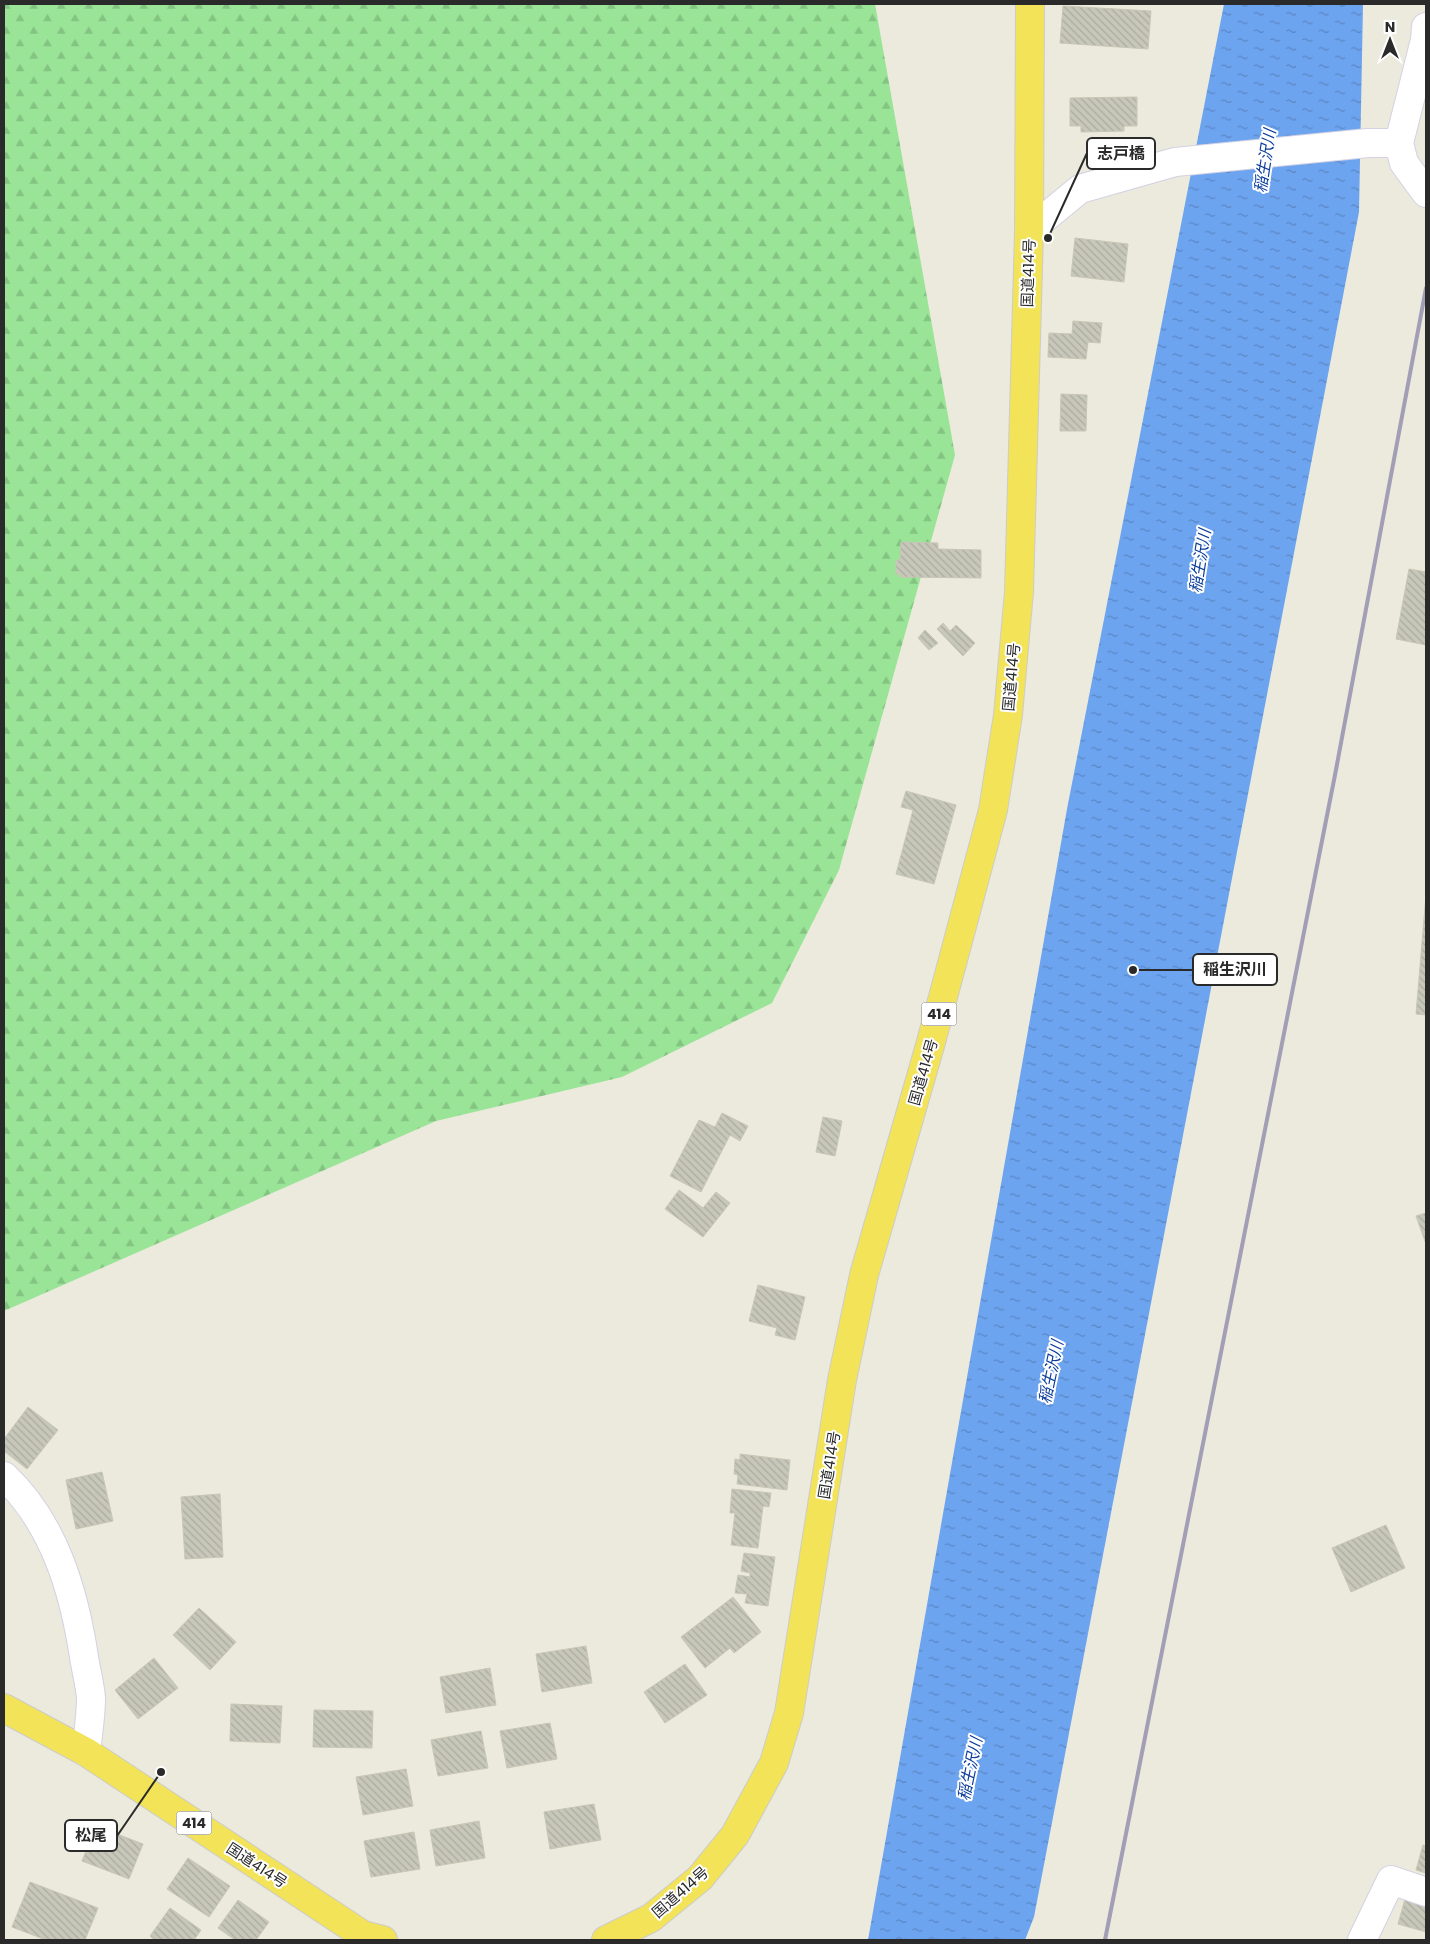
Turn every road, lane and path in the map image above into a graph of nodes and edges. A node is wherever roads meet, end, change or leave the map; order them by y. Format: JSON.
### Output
{"nodes":[{"id":1,"x":1030,"y":4,"type":"edge"},
{"id":2,"x":1426,"y":27,"type":"edge"},
{"id":3,"x":1399,"y":143,"type":"junction"},
{"id":4,"x":1426,"y":193,"type":"edge"},
{"id":5,"x":1029,"y":231,"type":"junction"},
{"id":6,"x":4,"y":1476,"type":"edge"},
{"id":7,"x":4,"y":1708,"type":"edge"},
{"id":8,"x":86,"y":1752,"type":"junction"},
{"id":9,"x":1426,"y":1892,"type":"edge"},
{"id":10,"x":383,"y":1940,"type":"edge"},
{"id":11,"x":606,"y":1940,"type":"edge"},
{"id":12,"x":1362,"y":1940,"type":"edge"}],
"edges":[{"from":1,"to":5,"type":"highway","name":"国道414号","number":"414"},
{"from":2,"to":3,"type":"street"},
{"from":3,"to":4,"type":"street"},
{"from":3,"to":5,"type":"street"},
{"from":5,"to":11,"type":"highway","name":"国道414号","number":"414"},
{"from":6,"to":8,"type":"street"},
{"from":7,"to":8,"type":"highway","name":"国道414号","number":"414"},
{"from":8,"to":10,"type":"highway","name":"国道414号","number":"414"},
{"from":9,"to":12,"type":"street"}]}
